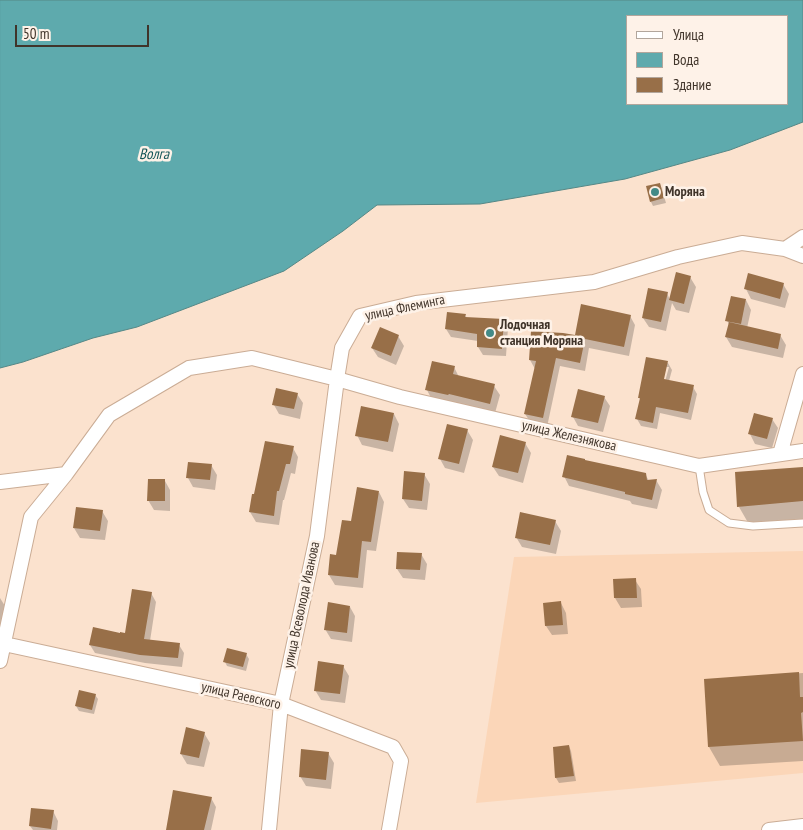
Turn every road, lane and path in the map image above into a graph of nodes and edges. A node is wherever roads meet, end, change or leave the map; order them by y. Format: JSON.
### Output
{"nodes":[{"id":1,"x":803,"y":237,"type":"edge"},
{"id":2,"x":785,"y":250,"type":"junction"},
{"id":3,"x":803,"y":256,"type":"edge"},
{"id":4,"x":803,"y":374,"type":"edge"},
{"id":5,"x":337,"y":379,"type":"junction"},
{"id":6,"x":803,"y":452,"type":"edge"},
{"id":7,"x":780,"y":454,"type":"junction"},
{"id":8,"x":699,"y":466,"type":"junction"},
{"id":9,"x":66,"y":474,"type":"junction"},
{"id":10,"x":0,"y":482,"type":"edge"},
{"id":11,"x":803,"y":522,"type":"edge"},
{"id":12,"x":1,"y":644,"type":"edge"},
{"id":13,"x":0,"y":661,"type":"edge"},
{"id":14,"x":281,"y":704,"type":"junction"},
{"id":15,"x":803,"y":826,"type":"edge"},
{"id":16,"x":269,"y":830,"type":"edge"},
{"id":17,"x":389,"y":830,"type":"edge"},
{"id":18,"x":768,"y":830,"type":"edge"}],
"edges":[{"from":1,"to":2,"type":"street"},
{"from":2,"to":3,"type":"street","name":"улица Флеминга"},
{"from":2,"to":5,"type":"street","name":"улица Флеминга"},
{"from":4,"to":7,"type":"street"},
{"from":5,"to":8,"type":"street","name":"улица Железнякова"},
{"from":5,"to":9,"type":"street"},
{"from":5,"to":14,"type":"street","name":"улица Всеволода Иванова"},
{"from":6,"to":7,"type":"street","name":"улица Железнякова"},
{"from":7,"to":8,"type":"street","name":"улица Железнякова"},
{"from":8,"to":11,"type":"lane"},
{"from":9,"to":10,"type":"street"},
{"from":9,"to":12,"type":"street"},
{"from":12,"to":13,"type":"street"},
{"from":12,"to":14,"type":"street","name":"улица Раевского"},
{"from":14,"to":16,"type":"street","name":"улица Всеволода Иванова"},
{"from":14,"to":17,"type":"street","name":"улица Раевского"},
{"from":15,"to":18,"type":"street"}]}
